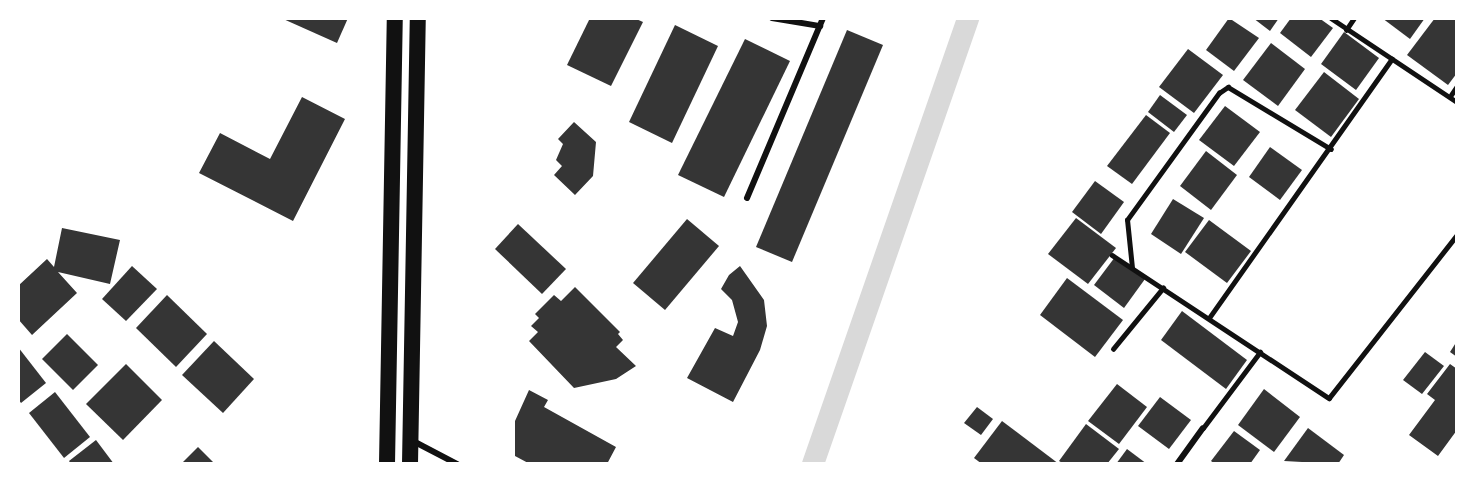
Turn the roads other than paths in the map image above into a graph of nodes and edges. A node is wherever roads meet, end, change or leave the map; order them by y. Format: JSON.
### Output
{"nodes":[{"id":1,"x":395,"y":18,"type":"edge"},
{"id":2,"x":418,"y":18,"type":"edge"},
{"id":3,"x":772,"y":18,"type":"edge"},
{"id":4,"x":824,"y":18,"type":"edge"},
{"id":5,"x":1331,"y":18,"type":"edge"},
{"id":6,"x":1354,"y":18,"type":"edge"},
{"id":7,"x":820,"y":26,"type":"junction"},
{"id":8,"x":1346,"y":30,"type":"junction"},
{"id":9,"x":1392,"y":59,"type":"junction"},
{"id":10,"x":1457,"y":86,"type":"edge"},
{"id":11,"x":1451,"y":95,"type":"junction"},
{"id":12,"x":1457,"y":102,"type":"edge"},
{"id":13,"x":1330,"y":149,"type":"junction"},
{"id":14,"x":747,"y":198,"type":"dead end"},
{"id":15,"x":1457,"y":235,"type":"edge"},
{"id":16,"x":1112,"y":255,"type":"dead end"},
{"id":17,"x":1132,"y":268,"type":"junction"},
{"id":18,"x":1163,"y":288,"type":"junction"},
{"id":19,"x":1209,"y":318,"type":"junction"},
{"id":20,"x":1113,"y":349,"type":"dead end"},
{"id":21,"x":1260,"y":352,"type":"junction"},
{"id":22,"x":1203,"y":428,"type":"joint"},
{"id":23,"x":410,"y":439,"type":"junction"},
{"id":24,"x":387,"y":464,"type":"edge"},
{"id":25,"x":410,"y":464,"type":"edge"},
{"id":26,"x":457,"y":464,"type":"edge"},
{"id":27,"x":1176,"y":464,"type":"edge"}],
"edges":[{"from":1,"to":24,"type":"highway"},
{"from":2,"to":23,"type":"highway"},
{"from":3,"to":7,"type":"street"},
{"from":4,"to":7,"type":"street"},
{"from":5,"to":8,"type":"lane"},
{"from":6,"to":8,"type":"lane"},
{"from":7,"to":14,"type":"street"},
{"from":8,"to":9,"type":"lane"},
{"from":9,"to":11,"type":"lane"},
{"from":9,"to":13,"type":"lane"},
{"from":10,"to":11,"type":"lane"},
{"from":11,"to":12,"type":"lane"},
{"from":13,"to":17,"type":"lane"},
{"from":13,"to":19,"type":"lane"},
{"from":15,"to":21,"type":"lane"},
{"from":16,"to":17,"type":"lane"},
{"from":17,"to":18,"type":"lane"},
{"from":18,"to":19,"type":"lane"},
{"from":18,"to":20,"type":"lane"},
{"from":19,"to":21,"type":"lane"},
{"from":21,"to":22,"type":"lane"},
{"from":22,"to":27,"type":"street"},
{"from":23,"to":25,"type":"highway"},
{"from":23,"to":26,"type":"street"}]}
